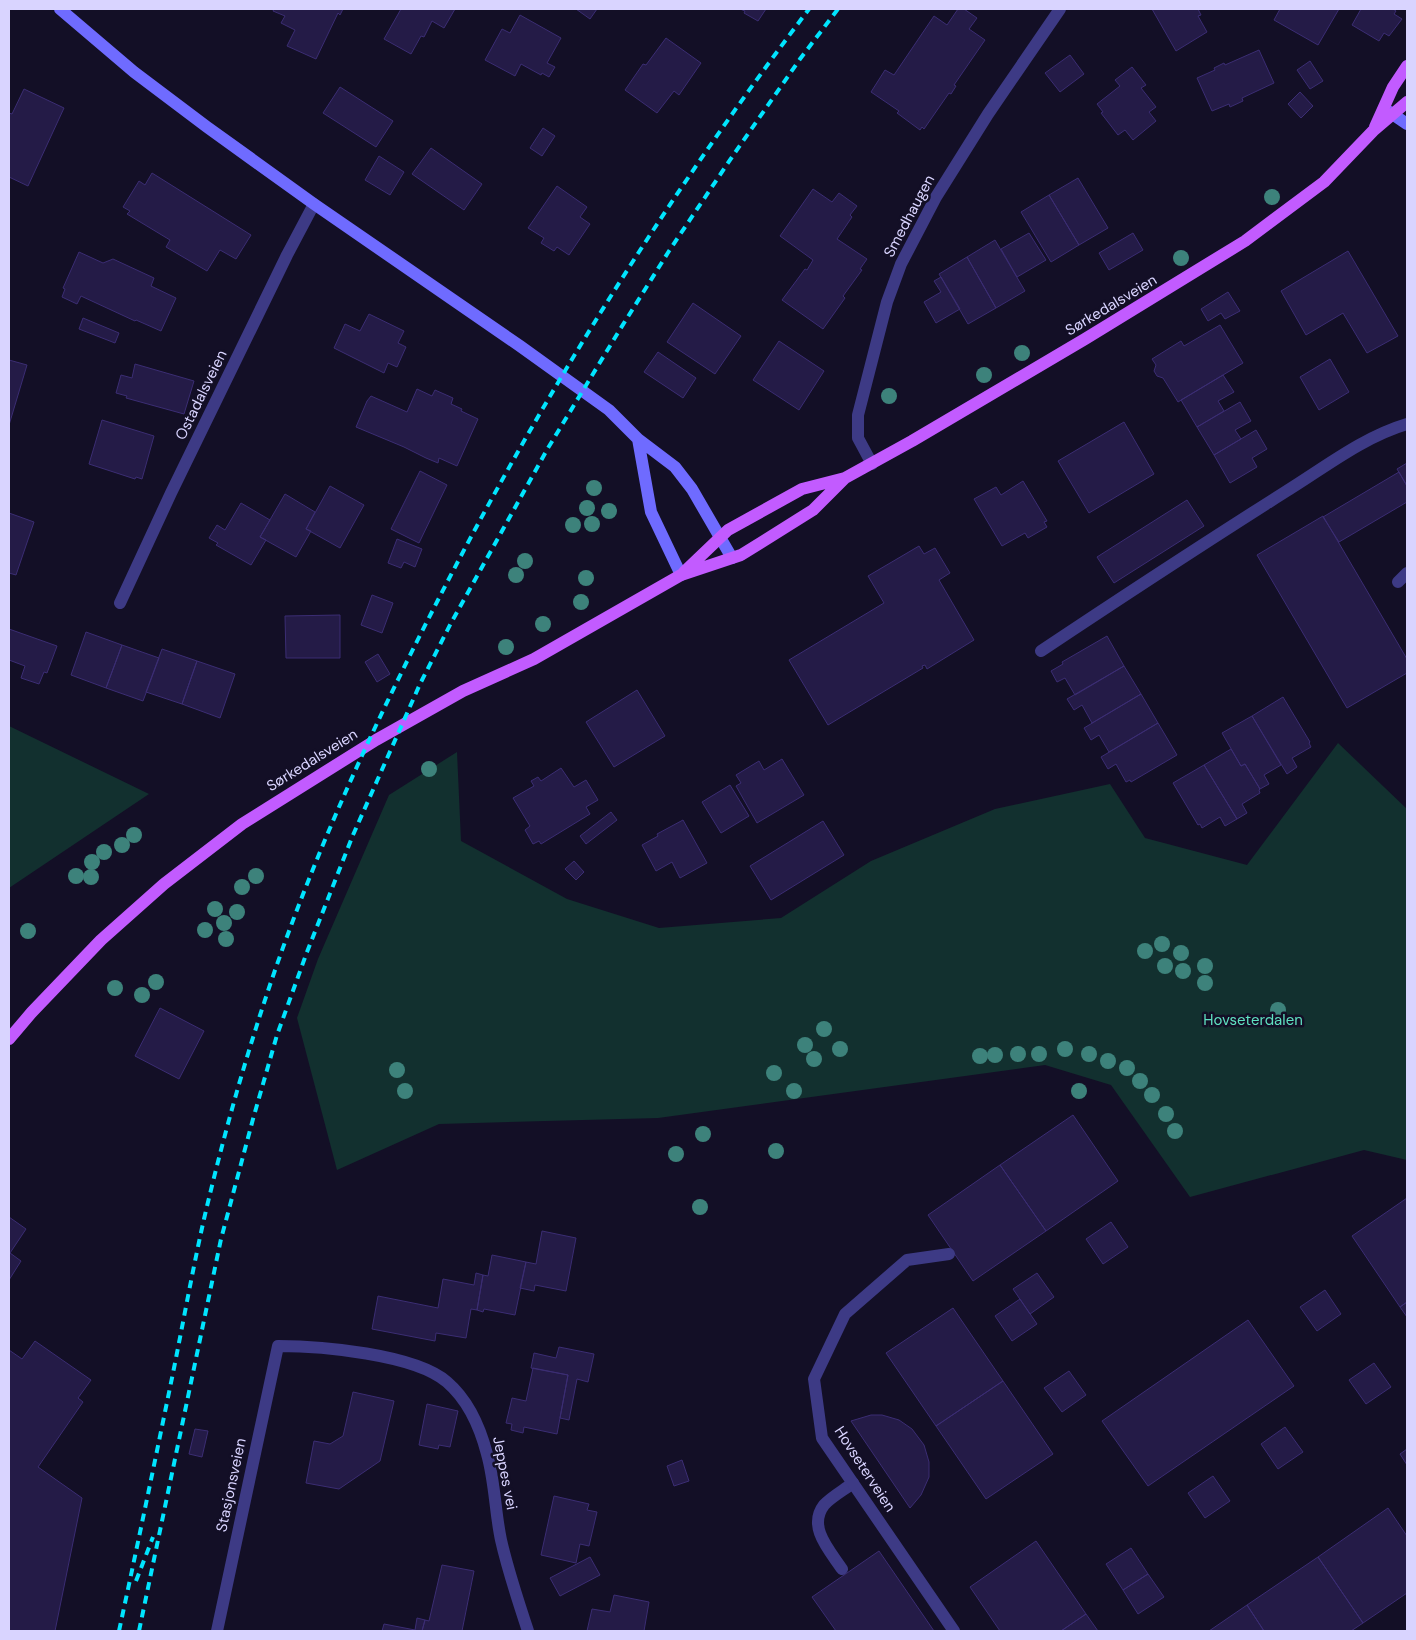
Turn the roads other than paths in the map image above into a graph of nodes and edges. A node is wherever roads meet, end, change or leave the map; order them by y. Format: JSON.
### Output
{"nodes":[{"id":1,"x":60,"y":9,"type":"edge"},
{"id":2,"x":1060,"y":9,"type":"edge"},
{"id":3,"x":1406,"y":71,"type":"edge"},
{"id":4,"x":1407,"y":102,"type":"edge"},
{"id":5,"x":1388,"y":111,"type":"junction"},
{"id":6,"x":1407,"y":124,"type":"edge"},
{"id":7,"x":314,"y":204,"type":"junction"},
{"id":8,"x":1407,"y":424,"type":"edge"},
{"id":9,"x":638,"y":439,"type":"junction"},
{"id":10,"x":872,"y":464,"type":"junction"},
{"id":11,"x":845,"y":478,"type":"junction"},
{"id":12,"x":720,"y":538,"type":"junction"},
{"id":13,"x":732,"y":558,"type":"junction"},
{"id":14,"x":681,"y":575,"type":"junction"},
{"id":15,"x":120,"y":603,"type":"dead end"},
{"id":16,"x":1041,"y":651,"type":"dead end"},
{"id":17,"x":9,"y":1040,"type":"edge"},
{"id":18,"x":949,"y":1254,"type":"dead end"},
{"id":19,"x":278,"y":1346,"type":"joint"},
{"id":20,"x":853,"y":1483,"type":"junction"},
{"id":21,"x":842,"y":1569,"type":"dead end"},
{"id":22,"x":217,"y":1631,"type":"edge"},
{"id":23,"x":528,"y":1631,"type":"edge"},
{"id":24,"x":954,"y":1631,"type":"edge"}],
"edges":[{"from":1,"to":7,"type":"street"},
{"from":2,"to":10,"type":"street","name":"Smedhaugen"},
{"from":3,"to":5,"type":"main road"},
{"from":4,"to":5,"type":"main road","name":"Sørkedalsveien"},
{"from":5,"to":6,"type":"street"},
{"from":5,"to":10,"type":"main road","name":"Sørkedalsveien"},
{"from":7,"to":9,"type":"street"},
{"from":7,"to":15,"type":"street","name":"Ostadalsveien"},
{"from":8,"to":16,"type":"street"},
{"from":9,"to":12,"type":"street"},
{"from":9,"to":14,"type":"street"},
{"from":10,"to":11,"type":"main road","name":"Sørkedalsveien"},
{"from":11,"to":12,"type":"main road","name":"Sørkedalsveien"},
{"from":11,"to":13,"type":"main road","name":"Sørkedalsveien"},
{"from":12,"to":13,"type":"street"},
{"from":12,"to":14,"type":"main road","name":"Sørkedalsveien"},
{"from":13,"to":14,"type":"main road","name":"Sørkedalsveien"},
{"from":14,"to":17,"type":"main road","name":"Sørkedalsveien"},
{"from":18,"to":20,"type":"street","name":"Hovseterveien"},
{"from":19,"to":22,"type":"street","name":"Stasjonsveien"},
{"from":19,"to":23,"type":"street","name":"Jeppes vei"},
{"from":20,"to":21,"type":"street"},
{"from":20,"to":24,"type":"street","name":"Hovseterveien"}]}
